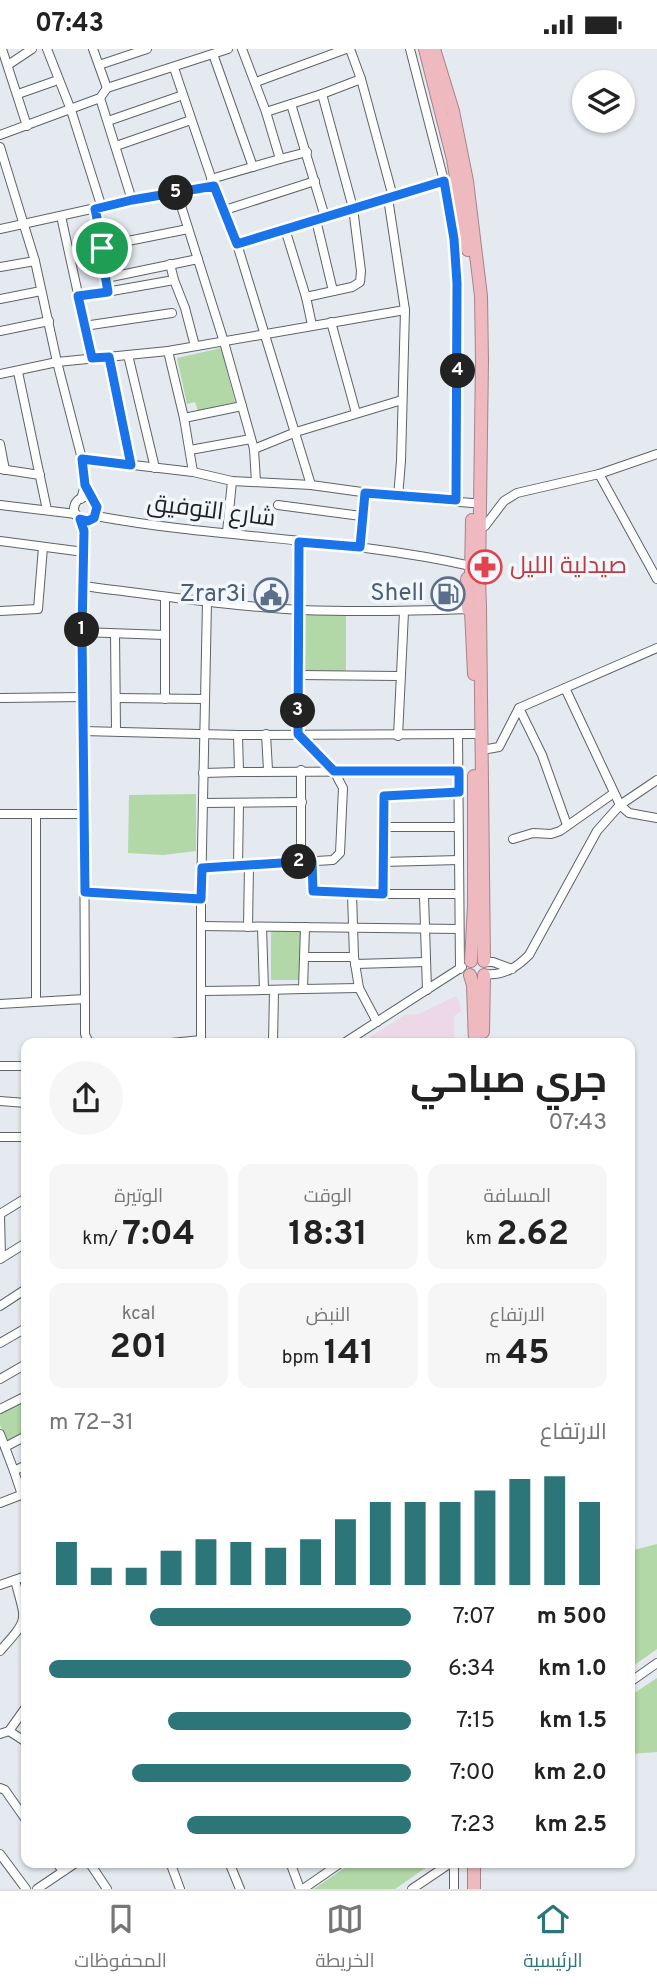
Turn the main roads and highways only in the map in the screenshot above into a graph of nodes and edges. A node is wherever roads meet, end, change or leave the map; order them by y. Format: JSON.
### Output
{"nodes":[{"id":1,"x":425,"y":49,"type":"edge"},
{"id":2,"x":434,"y":49,"type":"edge"},
{"id":3,"x":474,"y":573,"type":"junction"},
{"id":4,"x":473,"y":609,"type":"junction"},
{"id":5,"x":468,"y":968,"type":"junction"},
{"id":6,"x":485,"y":968,"type":"junction"},
{"id":7,"x":475,"y":1038,"type":"edge"},
{"id":8,"x":483,"y":1038,"type":"edge"},
{"id":9,"x":474,"y":1868,"type":"edge"},
{"id":10,"x":482,"y":1868,"type":"edge"},
{"id":11,"x":474,"y":1889,"type":"edge"},
{"id":12,"x":482,"y":1889,"type":"edge"}],
"edges":[{"from":1,"to":3,"type":"highway"},
{"from":2,"to":3,"type":"highway"},
{"from":3,"to":4,"type":"highway"},
{"from":4,"to":5,"type":"highway"},
{"from":4,"to":6,"type":"highway"},
{"from":5,"to":6,"type":"highway"},
{"from":5,"to":7,"type":"highway"},
{"from":6,"to":8,"type":"highway"},
{"from":9,"to":11,"type":"highway"},
{"from":10,"to":12,"type":"highway"}]}
